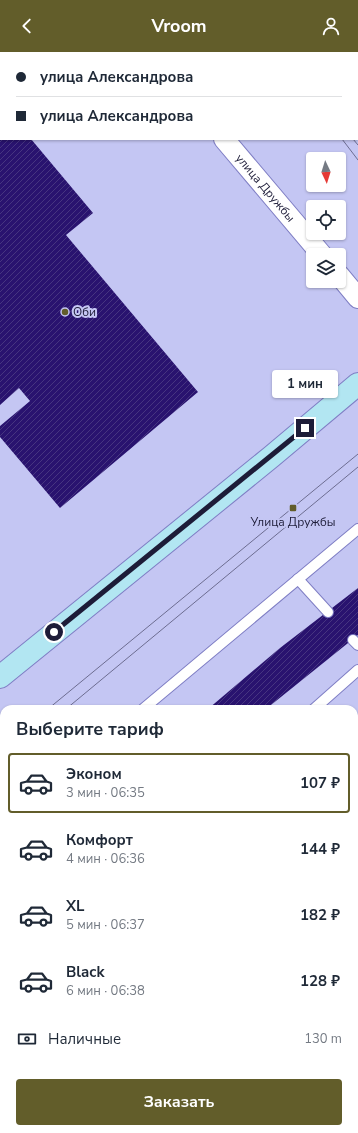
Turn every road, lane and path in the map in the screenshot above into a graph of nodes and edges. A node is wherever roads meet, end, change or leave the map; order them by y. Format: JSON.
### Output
{"nodes":[{"id":1,"x":225,"y":140,"type":"edge"},
{"id":2,"x":316,"y":248,"type":"edge"},
{"id":3,"x":346,"y":284,"type":"edge"},
{"id":4,"x":358,"y":298,"type":"edge"},
{"id":5,"x":358,"y":384,"type":"edge"},
{"id":6,"x":358,"y":529,"type":"edge"},
{"id":7,"x":298,"y":578,"type":"junction"},
{"id":8,"x":328,"y":612,"type":"dead end"},
{"id":9,"x":358,"y":670,"type":"edge"},
{"id":10,"x":0,"y":677,"type":"edge"},
{"id":11,"x":148,"y":705,"type":"edge"},
{"id":12,"x":319,"y":705,"type":"edge"}],
"edges":[{"from":1,"to":2,"type":"street","name":"улица Дружбы"},
{"from":3,"to":4,"type":"street"},
{"from":5,"to":10,"type":"main road"},
{"from":6,"to":7,"type":"lane"},
{"from":7,"to":8,"type":"lane"},
{"from":7,"to":11,"type":"lane"},
{"from":9,"to":12,"type":"lane"}]}
